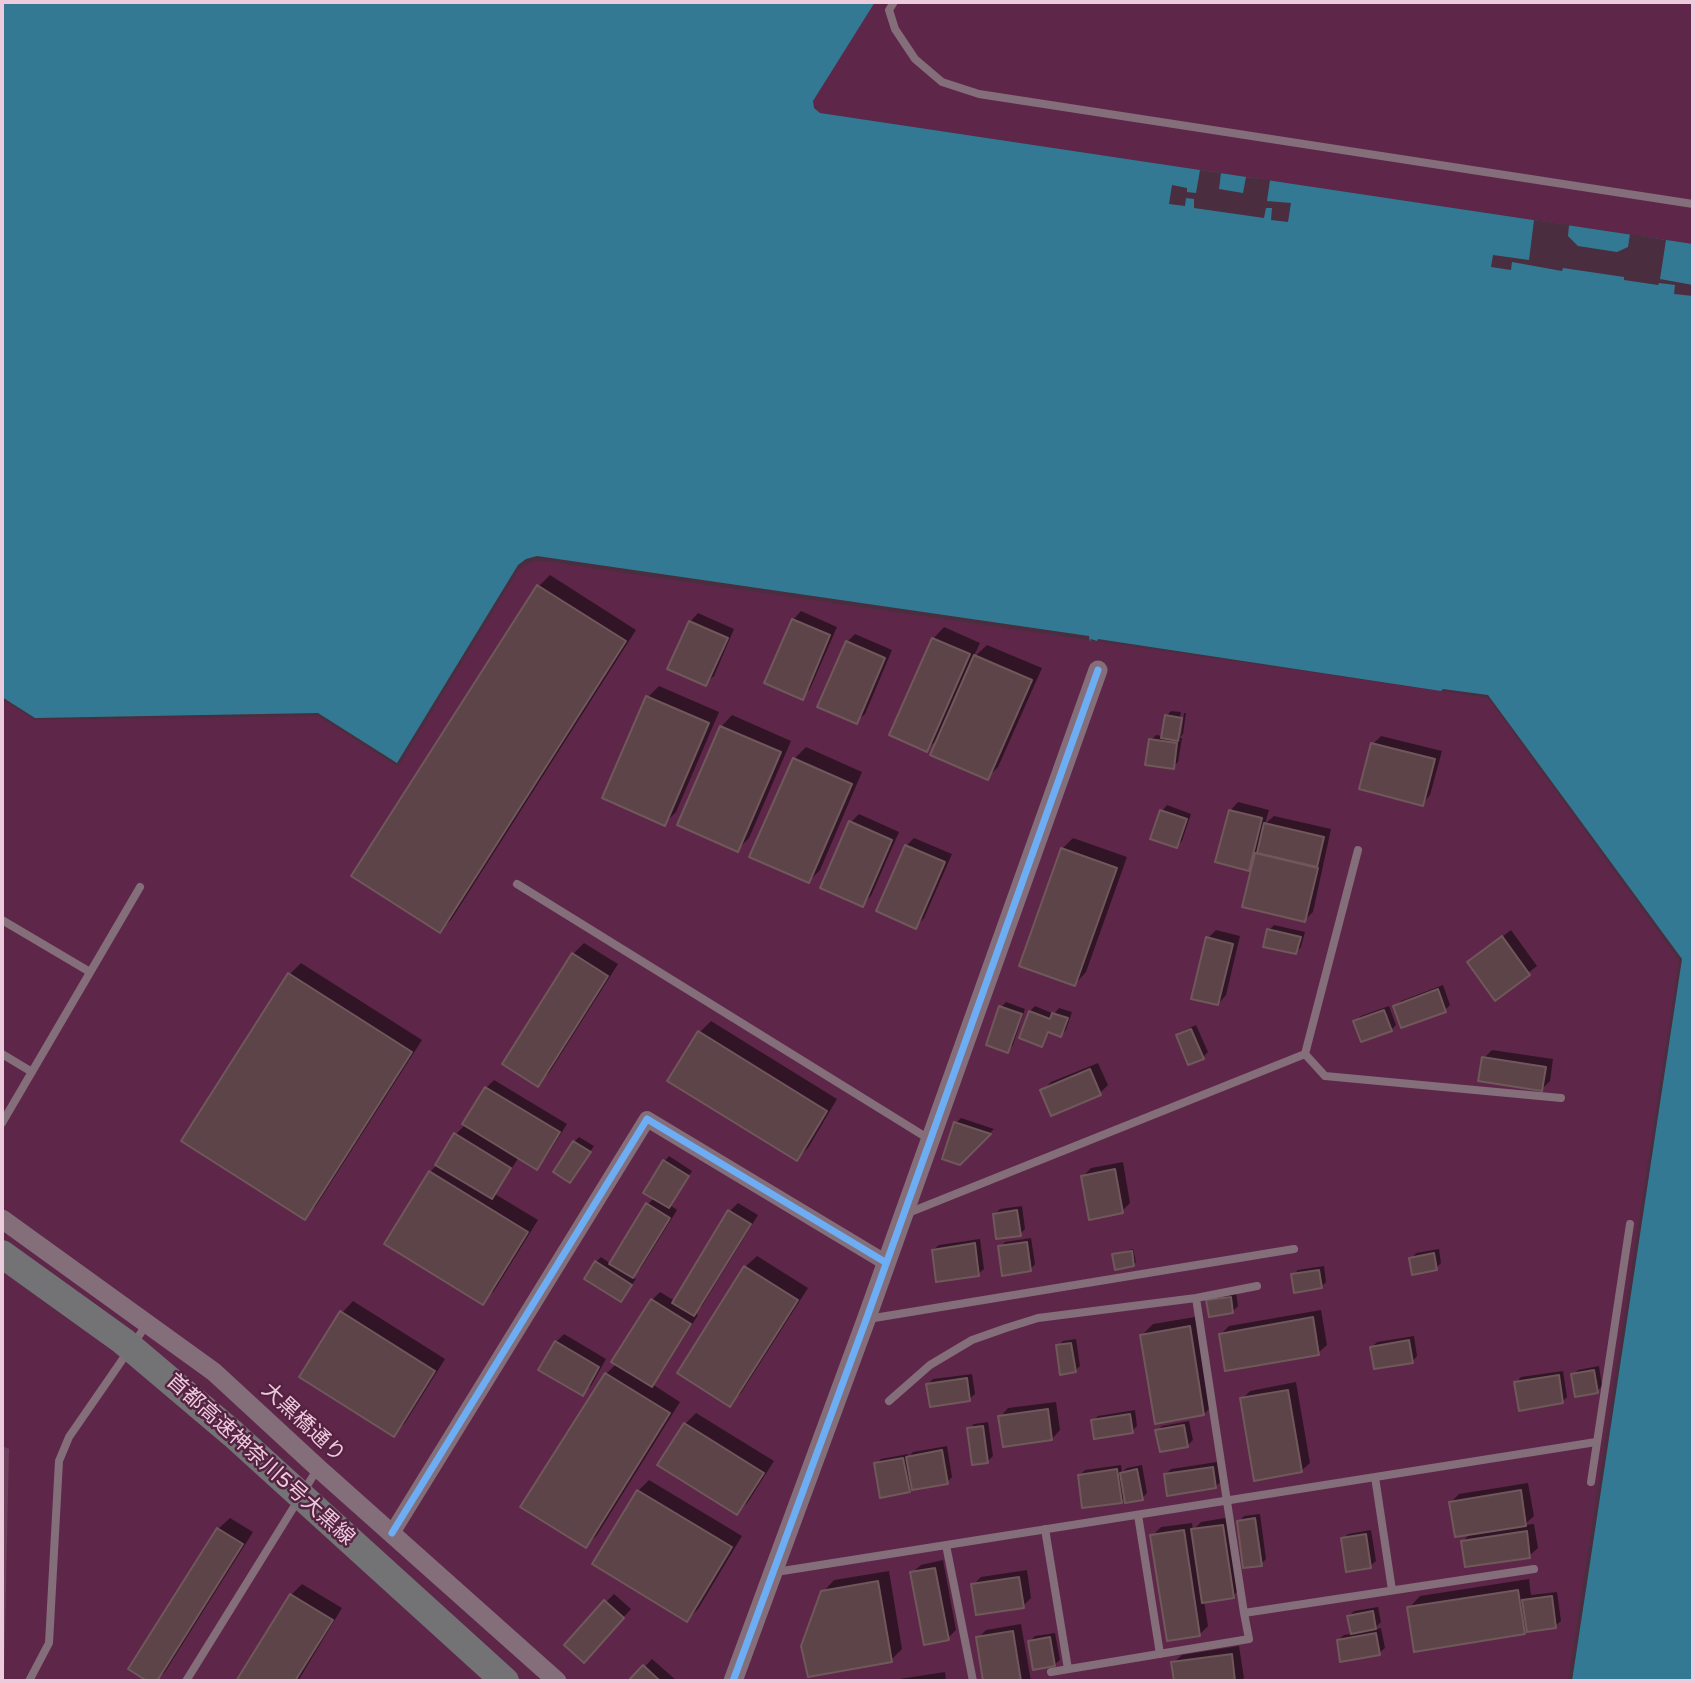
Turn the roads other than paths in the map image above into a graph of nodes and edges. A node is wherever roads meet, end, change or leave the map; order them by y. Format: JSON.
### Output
{"nodes":[{"id":1,"x":894,"y":2,"type":"edge"},
{"id":2,"x":1693,"y":205,"type":"edge"},
{"id":3,"x":1098,"y":670,"type":"dead end"},
{"id":4,"x":1358,"y":850,"type":"dead end"},
{"id":5,"x":517,"y":884,"type":"dead end"},
{"id":6,"x":140,"y":887,"type":"dead end"},
{"id":7,"x":2,"y":920,"type":"edge"},
{"id":8,"x":90,"y":972,"type":"junction"},
{"id":9,"x":2,"y":1054,"type":"edge"},
{"id":10,"x":1305,"y":1054,"type":"junction"},
{"id":11,"x":32,"y":1072,"type":"junction"},
{"id":12,"x":1561,"y":1098,"type":"dead end"},
{"id":13,"x":2,"y":1123,"type":"edge"},
{"id":14,"x":929,"y":1139,"type":"junction"},
{"id":15,"x":901,"y":1215,"type":"junction"},
{"id":16,"x":2,"y":1219,"type":"edge"},
{"id":17,"x":1630,"y":1224,"type":"dead end"},
{"id":18,"x":2,"y":1239,"type":"edge"},
{"id":19,"x":1294,"y":1249,"type":"dead end"},
{"id":20,"x":2,"y":1254,"type":"edge"},
{"id":21,"x":885,"y":1262,"type":"junction"},
{"id":22,"x":2,"y":1264,"type":"edge"},
{"id":23,"x":1257,"y":1286,"type":"dead end"},
{"id":24,"x":1196,"y":1298,"type":"junction"},
{"id":25,"x":866,"y":1320,"type":"junction"},
{"id":26,"x":142,"y":1332,"type":"junction"},
{"id":27,"x":889,"y":1401,"type":"dead end"},
{"id":28,"x":1596,"y":1443,"type":"junction"},
{"id":29,"x":318,"y":1468,"type":"junction"},
{"id":30,"x":1375,"y":1477,"type":"junction"},
{"id":31,"x":1591,"y":1482,"type":"dead end"},
{"id":32,"x":304,"y":1490,"type":"junction"},
{"id":33,"x":1228,"y":1500,"type":"junction"},
{"id":34,"x":1138,"y":1515,"type":"junction"},
{"id":35,"x":1045,"y":1529,"type":"junction"},
{"id":36,"x":392,"y":1533,"type":"junction"},
{"id":37,"x":946,"y":1545,"type":"junction"},
{"id":38,"x":1534,"y":1569,"type":"dead end"},
{"id":39,"x":773,"y":1572,"type":"junction"},
{"id":40,"x":1392,"y":1590,"type":"junction"},
{"id":41,"x":1244,"y":1613,"type":"junction"},
{"id":42,"x":1160,"y":1654,"type":"junction"},
{"id":43,"x":1068,"y":1669,"type":"junction"},
{"id":44,"x":1051,"y":1672,"type":"dead end"},
{"id":45,"x":29,"y":1681,"type":"edge"},
{"id":46,"x":186,"y":1681,"type":"edge"},
{"id":47,"x":492,"y":1681,"type":"edge"},
{"id":48,"x":506,"y":1681,"type":"edge"},
{"id":49,"x":521,"y":1681,"type":"edge"},
{"id":50,"x":557,"y":1681,"type":"edge"},
{"id":51,"x":733,"y":1681,"type":"edge"},
{"id":52,"x":972,"y":1681,"type":"edge"}],
"edges":[{"from":1,"to":2,"type":"lane"},
{"from":3,"to":14,"type":"street"},
{"from":4,"to":10,"type":"lane"},
{"from":5,"to":14,"type":"lane"},
{"from":6,"to":8,"type":"lane"},
{"from":7,"to":8,"type":"lane"},
{"from":8,"to":11,"type":"lane"},
{"from":9,"to":11,"type":"lane"},
{"from":10,"to":12,"type":"lane"},
{"from":10,"to":15,"type":"lane"},
{"from":11,"to":13,"type":"lane"},
{"from":14,"to":15,"type":"street"},
{"from":15,"to":21,"type":"street"},
{"from":16,"to":26,"type":"street","name":"大黒橋通り"},
{"from":17,"to":28,"type":"lane"},
{"from":18,"to":26,"type":"street","name":"大黒橋通り"},
{"from":19,"to":25,"type":"lane"},
{"from":20,"to":48,"type":"highway","name":"首都高速神奈川5号大黒線"},
{"from":21,"to":25,"type":"street"},
{"from":21,"to":36,"type":"street"},
{"from":22,"to":47,"type":"highway","name":"首都高速神奈川5号大黒線"},
{"from":23,"to":24,"type":"lane"},
{"from":24,"to":27,"type":"lane"},
{"from":24,"to":33,"type":"lane"},
{"from":25,"to":39,"type":"street"},
{"from":26,"to":29,"type":"street","name":"大黒橋通り"},
{"from":26,"to":32,"type":"street","name":"大黒橋通り"},
{"from":26,"to":45,"type":"lane"},
{"from":28,"to":30,"type":"lane"},
{"from":28,"to":31,"type":"lane"},
{"from":29,"to":32,"type":"lane"},
{"from":29,"to":36,"type":"street","name":"大黒橋通り"},
{"from":30,"to":33,"type":"lane"},
{"from":30,"to":40,"type":"lane"},
{"from":32,"to":46,"type":"lane"},
{"from":32,"to":49,"type":"street","name":"大黒橋通り"},
{"from":33,"to":34,"type":"lane"},
{"from":33,"to":41,"type":"lane"},
{"from":34,"to":35,"type":"lane"},
{"from":34,"to":42,"type":"lane"},
{"from":35,"to":37,"type":"lane"},
{"from":35,"to":43,"type":"lane"},
{"from":36,"to":50,"type":"street","name":"大黒橋通り"},
{"from":37,"to":39,"type":"lane"},
{"from":37,"to":52,"type":"lane"},
{"from":38,"to":40,"type":"lane"},
{"from":39,"to":51,"type":"street"},
{"from":40,"to":41,"type":"lane"},
{"from":41,"to":42,"type":"lane"},
{"from":42,"to":43,"type":"lane"},
{"from":43,"to":44,"type":"lane"}]}
